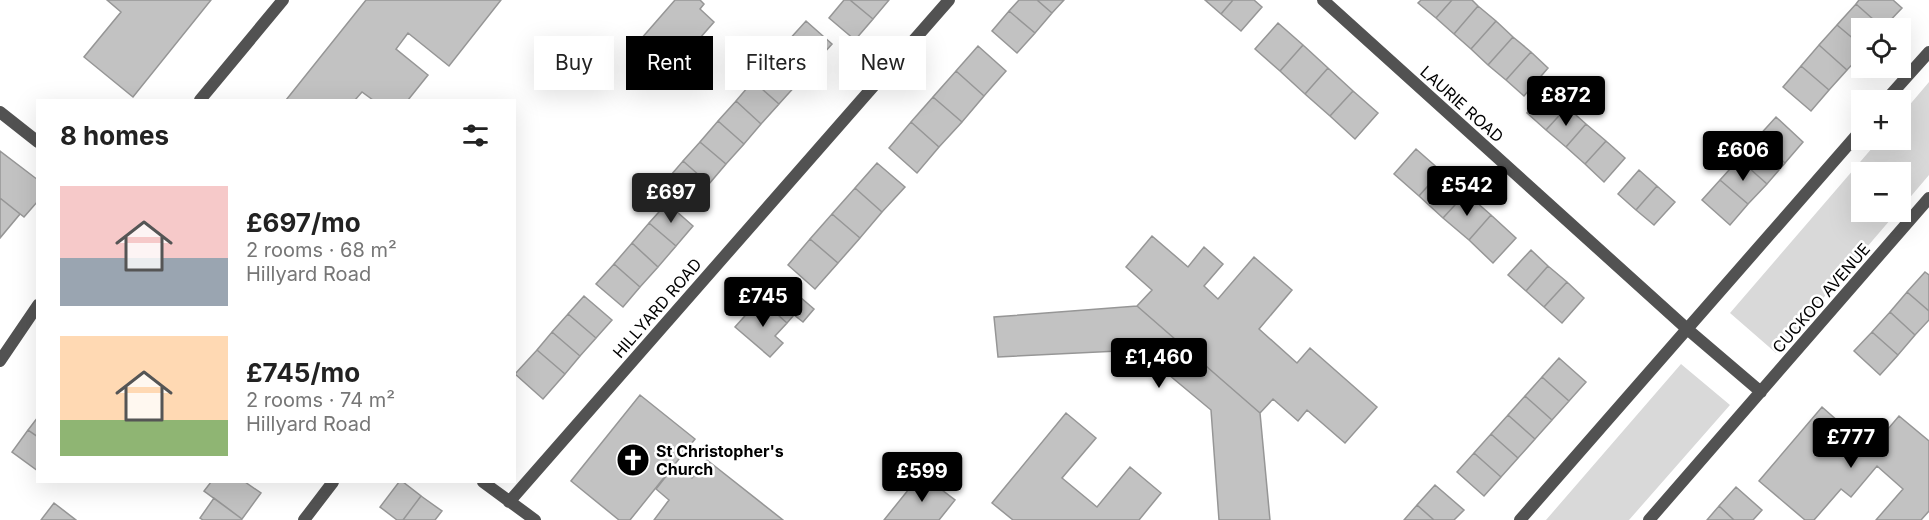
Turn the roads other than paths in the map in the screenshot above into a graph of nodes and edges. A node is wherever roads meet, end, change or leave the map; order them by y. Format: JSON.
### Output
{"nodes":[{"id":1,"x":283,"y":0,"type":"edge"},
{"id":2,"x":949,"y":0,"type":"edge"},
{"id":3,"x":1323,"y":0,"type":"edge"},
{"id":4,"x":1929,"y":52,"type":"edge"},
{"id":5,"x":1895,"y":90,"type":"edge"},
{"id":6,"x":201,"y":99,"type":"edge"},
{"id":7,"x":0,"y":112,"type":"edge"},
{"id":8,"x":36,"y":140,"type":"edge"},
{"id":9,"x":1851,"y":141,"type":"edge"},
{"id":10,"x":1929,"y":198,"type":"edge"},
{"id":11,"x":36,"y":308,"type":"edge"},
{"id":12,"x":1686,"y":328,"type":"junction"},
{"id":13,"x":0,"y":361,"type":"edge"},
{"id":14,"x":1761,"y":392,"type":"junction"},
{"id":15,"x":332,"y":483,"type":"edge"},
{"id":16,"x":484,"y":483,"type":"edge"},
{"id":17,"x":509,"y":502,"type":"junction"},
{"id":18,"x":304,"y":520,"type":"edge"},
{"id":19,"x":535,"y":520,"type":"edge"},
{"id":20,"x":1520,"y":520,"type":"edge"},
{"id":21,"x":1649,"y":520,"type":"edge"}],
"edges":[{"from":1,"to":6,"type":"street"},
{"from":2,"to":17,"type":"street","name":"HILLYARD ROAD"},
{"from":3,"to":12,"type":"street","name":"LAURIE ROAD"},
{"from":4,"to":5,"type":"street"},
{"from":7,"to":8,"type":"street"},
{"from":9,"to":12,"type":"street"},
{"from":10,"to":14,"type":"street","name":"CUCKOO AVENUE"},
{"from":11,"to":13,"type":"street"},
{"from":12,"to":14,"type":"street"},
{"from":12,"to":20,"type":"street"},
{"from":14,"to":21,"type":"street","name":"CUCKOO AVENUE"},
{"from":15,"to":18,"type":"street"},
{"from":16,"to":17,"type":"street"},
{"from":17,"to":19,"type":"street"}]}
